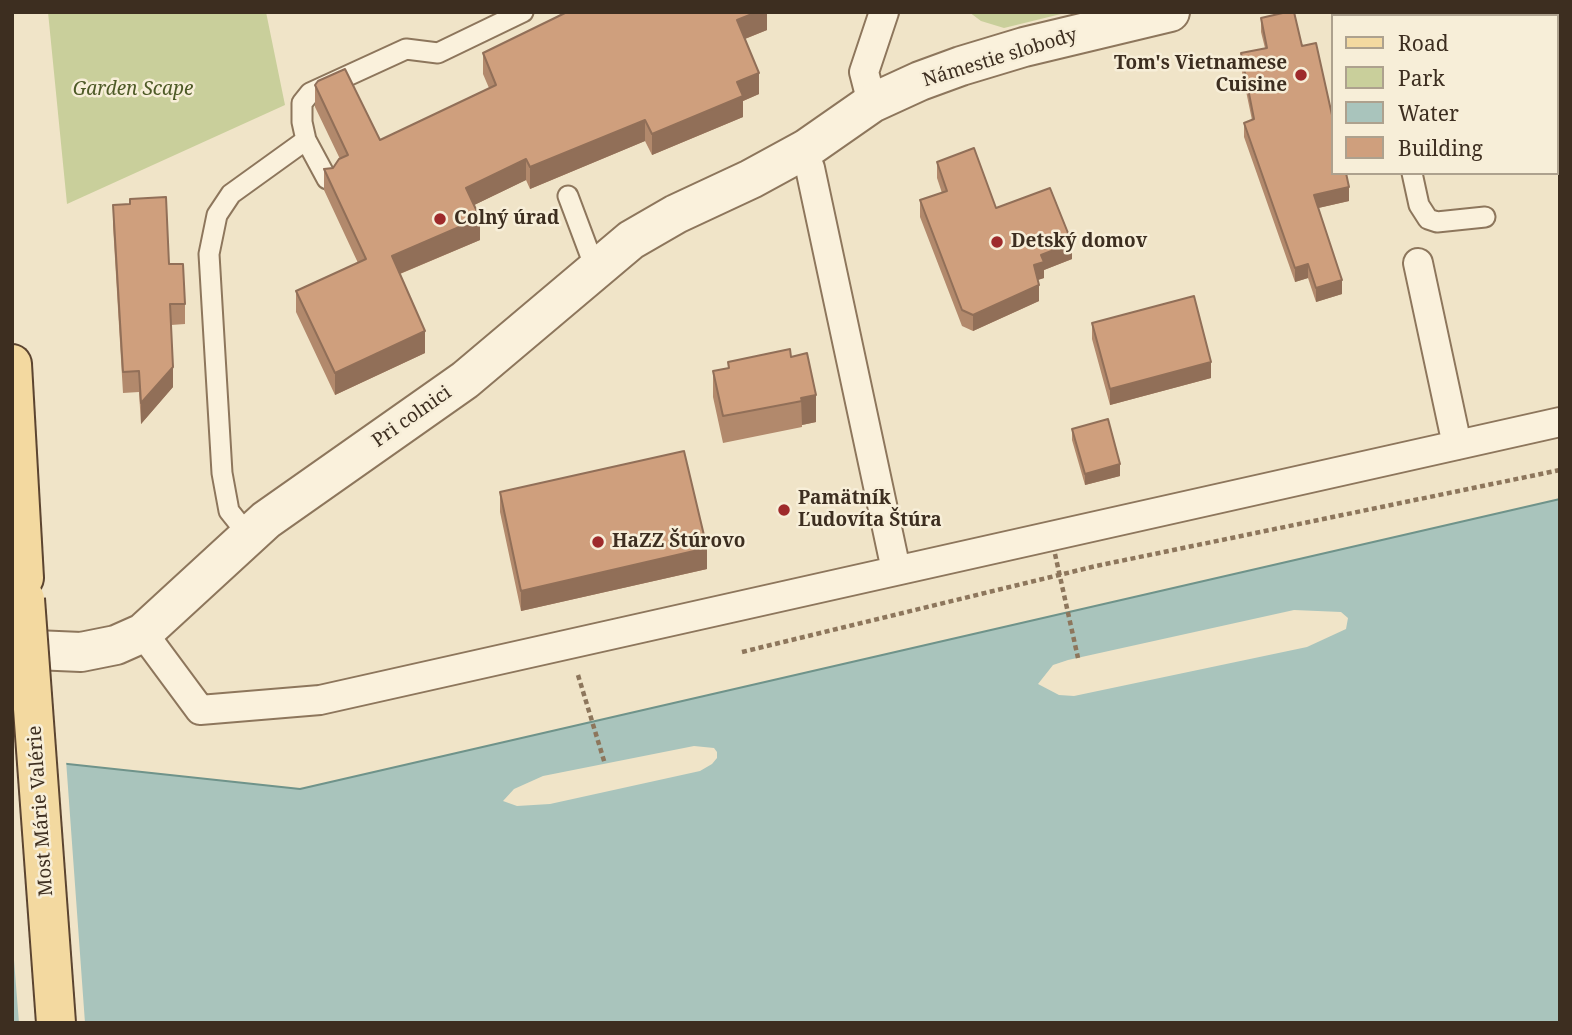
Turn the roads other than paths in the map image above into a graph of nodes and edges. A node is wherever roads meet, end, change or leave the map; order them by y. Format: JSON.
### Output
{"nodes":[{"id":1,"x":523,"y":12,"type":"edge"},
{"id":2,"x":884,"y":12,"type":"edge"},
{"id":3,"x":1170,"y":12,"type":"edge"},
{"id":4,"x":872,"y":103,"type":"junction"},
{"id":5,"x":306,"y":140,"type":"junction"},
{"id":6,"x":808,"y":159,"type":"junction"},
{"id":7,"x":1412,"y":175,"type":"edge"},
{"id":8,"x":327,"y":179,"type":"edge"},
{"id":9,"x":568,"y":196,"type":"dead end"},
{"id":10,"x":1485,"y":217,"type":"dead end"},
{"id":11,"x":1418,"y":263,"type":"dead end"},
{"id":12,"x":595,"y":268,"type":"junction"},
{"id":13,"x":12,"y":364,"type":"edge"},
{"id":14,"x":1560,"y":422,"type":"edge"},
{"id":15,"x":1457,"y":445,"type":"junction"},
{"id":16,"x":12,"y":532,"type":"edge"},
{"id":17,"x":249,"y":536,"type":"junction"},
{"id":18,"x":896,"y":570,"type":"junction"},
{"id":19,"x":25,"y":589,"type":"junction"},
{"id":20,"x":143,"y":633,"type":"junction"},
{"id":21,"x":12,"y":649,"type":"edge"},
{"id":22,"x":56,"y":1023,"type":"edge"}],
"edges":[{"from":1,"to":5,"type":"lane"},
{"from":2,"to":4,"type":"street"},
{"from":3,"to":4,"type":"street","name":"Námestie slobody"},
{"from":4,"to":6,"type":"street","name":"Námestie slobody"},
{"from":5,"to":8,"type":"lane"},
{"from":5,"to":17,"type":"lane"},
{"from":6,"to":12,"type":"street","name":"Pri colnici"},
{"from":6,"to":18,"type":"street"},
{"from":7,"to":10,"type":"lane"},
{"from":9,"to":12,"type":"lane"},
{"from":11,"to":15,"type":"street"},
{"from":12,"to":17,"type":"street","name":"Pri colnici"},
{"from":13,"to":19,"type":"main road"},
{"from":14,"to":15,"type":"street"},
{"from":15,"to":18,"type":"street"},
{"from":16,"to":19,"type":"main road"},
{"from":17,"to":20,"type":"street","name":"Pri colnici"},
{"from":18,"to":20,"type":"street"},
{"from":19,"to":22,"type":"main road","name":"Most Márie Valérie","bridge":true},
{"from":20,"to":21,"type":"street","name":"Pri colnici"}]}
